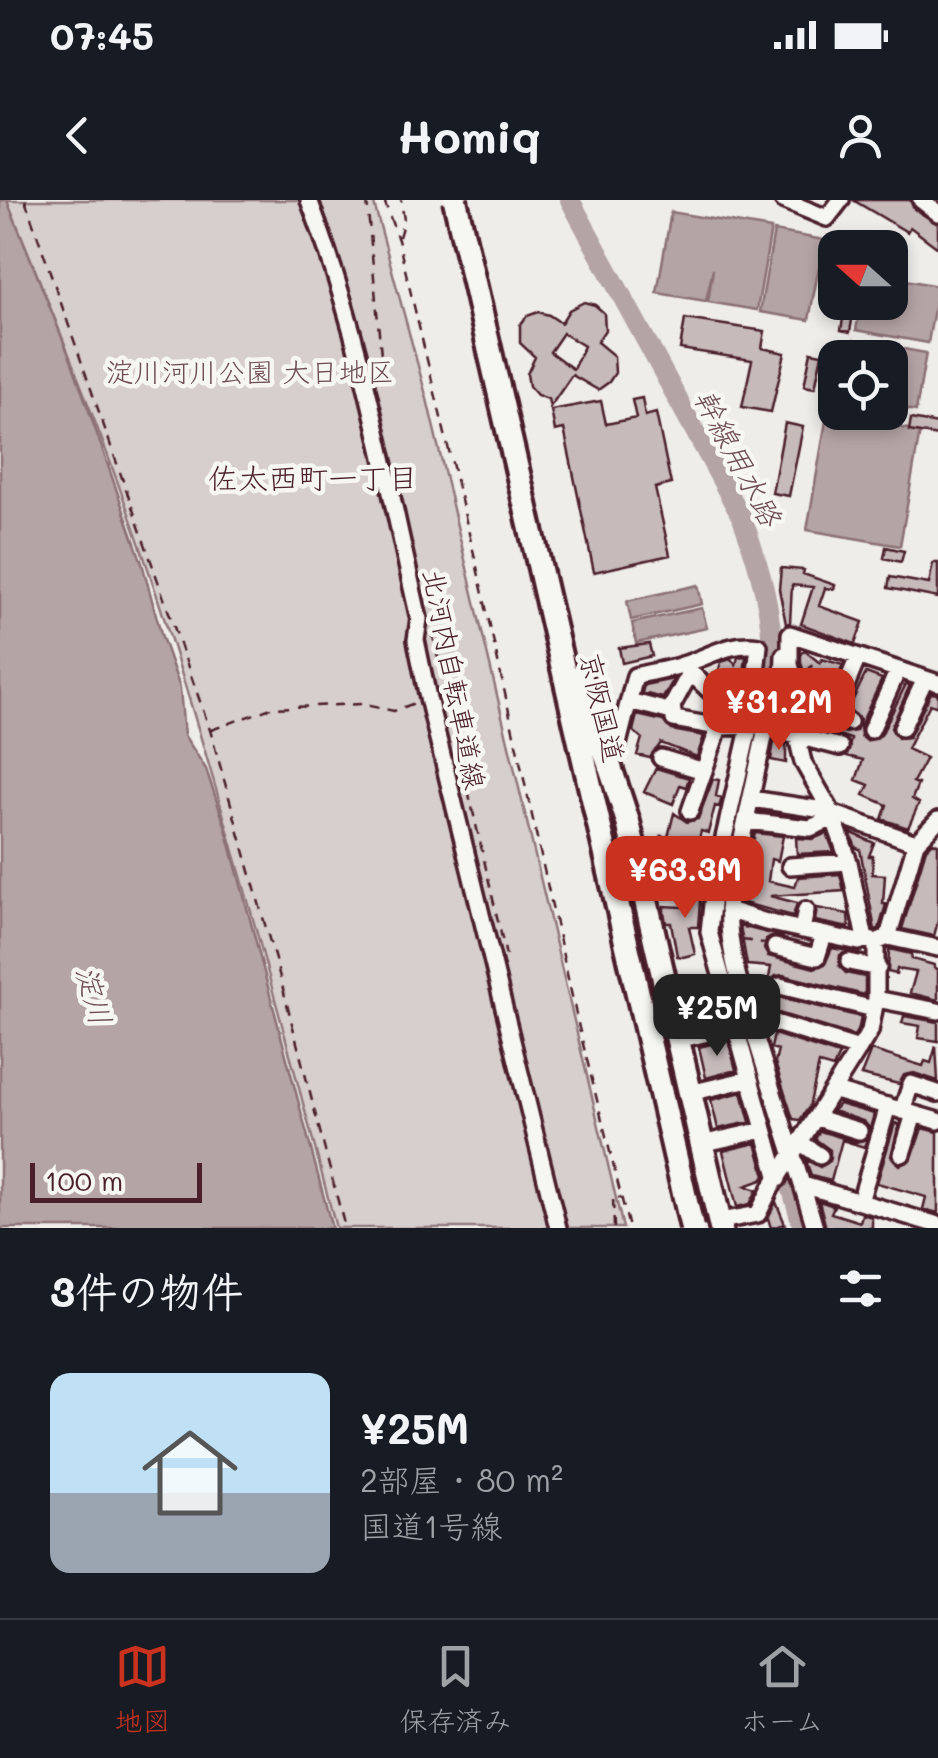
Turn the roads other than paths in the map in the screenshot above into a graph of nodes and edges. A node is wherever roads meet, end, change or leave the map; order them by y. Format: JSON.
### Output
{"nodes":[{"id":1,"x":309,"y":200,"type":"edge"},
{"id":2,"x":444,"y":200,"type":"edge"},
{"id":3,"x":454,"y":200,"type":"edge"},
{"id":4,"x":471,"y":200,"type":"edge"},
{"id":5,"x":784,"y":200,"type":"edge"},
{"id":6,"x":841,"y":200,"type":"edge"},
{"id":7,"x":921,"y":200,"type":"edge"},
{"id":8,"x":938,"y":212,"type":"edge"},
{"id":9,"x":784,"y":655,"type":"dead end"},
{"id":10,"x":858,"y":656,"type":"junction"},
{"id":11,"x":687,"y":669,"type":"junction"},
{"id":12,"x":898,"y":670,"type":"junction"},
{"id":13,"x":932,"y":681,"type":"edge"},
{"id":14,"x":629,"y":701,"type":"junction"},
{"id":15,"x":797,"y":706,"type":"junction"},
{"id":16,"x":672,"y":712,"type":"junction"},
{"id":17,"x":759,"y":724,"type":"junction"},
{"id":18,"x":719,"y":727,"type":"junction"},
{"id":19,"x":902,"y":728,"type":"dead end"},
{"id":20,"x":871,"y":730,"type":"dead end"},
{"id":21,"x":796,"y":733,"type":"junction"},
{"id":22,"x":840,"y":746,"type":"dead end"},
{"id":23,"x":616,"y":748,"type":"junction"},
{"id":24,"x":661,"y":758,"type":"dead end"},
{"id":25,"x":701,"y":779,"type":"junction"},
{"id":26,"x":744,"y":799,"type":"junction"},
{"id":27,"x":690,"y":811,"type":"dead end"},
{"id":28,"x":832,"y":814,"type":"junction"},
{"id":29,"x":938,"y":820,"type":"edge"},
{"id":30,"x":746,"y":821,"type":"junction"},
{"id":31,"x":916,"y":843,"type":"junction"},
{"id":32,"x":849,"y":862,"type":"junction"},
{"id":33,"x":790,"y":866,"type":"dead end"},
{"id":34,"x":648,"y":874,"type":"junction"},
{"id":35,"x":715,"y":878,"type":"junction"},
{"id":36,"x":728,"y":910,"type":"junction"},
{"id":37,"x":806,"y":910,"type":"dead end"},
{"id":38,"x":802,"y":930,"type":"junction"},
{"id":39,"x":824,"y":935,"type":"junction"},
{"id":40,"x":876,"y":939,"type":"junction"},
{"id":41,"x":775,"y":947,"type":"road end"},
{"id":42,"x":938,"y":948,"type":"edge"},
{"id":43,"x":849,"y":962,"type":"dead end"},
{"id":44,"x":878,"y":968,"type":"junction"},
{"id":45,"x":780,"y":986,"type":"dead end"},
{"id":46,"x":875,"y":1004,"type":"junction"},
{"id":47,"x":938,"y":1011,"type":"edge"},
{"id":48,"x":832,"y":1020,"type":"dead end"},
{"id":49,"x":775,"y":1023,"type":"dead end"},
{"id":50,"x":734,"y":1028,"type":"junction"},
{"id":51,"x":686,"y":1038,"type":"junction"},
{"id":52,"x":827,"y":1039,"type":"junction"},
{"id":53,"x":859,"y":1049,"type":"junction"},
{"id":54,"x":749,"y":1079,"type":"junction"},
{"id":55,"x":835,"y":1090,"type":"junction"},
{"id":56,"x":698,"y":1091,"type":"junction"},
{"id":57,"x":938,"y":1093,"type":"edge"},
{"id":58,"x":901,"y":1110,"type":"junction"},
{"id":59,"x":817,"y":1118,"type":"junction"},
{"id":60,"x":938,"y":1121,"type":"edge"},
{"id":61,"x":764,"y":1130,"type":"junction"},
{"id":62,"x":859,"y":1131,"type":"dead end"},
{"id":63,"x":710,"y":1142,"type":"junction"},
{"id":64,"x":795,"y":1153,"type":"junction"},
{"id":65,"x":902,"y":1154,"type":"dead end"},
{"id":66,"x":820,"y":1156,"type":"dead end"},
{"id":67,"x":778,"y":1178,"type":"junction"},
{"id":68,"x":803,"y":1185,"type":"junction"},
{"id":69,"x":860,"y":1202,"type":"junction"},
{"id":70,"x":720,"y":1222,"type":"edge"},
{"id":71,"x":752,"y":1222,"type":"edge"},
{"id":72,"x":938,"y":1226,"type":"edge"},
{"id":73,"x":558,"y":1228,"type":"edge"},
{"id":74,"x":692,"y":1228,"type":"edge"},
{"id":75,"x":815,"y":1228,"type":"edge"}],
"edges":[{"from":1,"to":73,"type":"street","name":"北河内自転車道線"},
{"from":2,"to":23,"type":"street"},
{"from":3,"to":74,"type":"highway","name":"京阪国道","bridge":true},
{"from":4,"to":70,"type":"highway","name":"京阪国道","bridge":true},
{"from":5,"to":6,"type":"street"},
{"from":7,"to":8,"type":"street"},
{"from":9,"to":17,"type":"street"},
{"from":10,"to":12,"type":"street"},
{"from":10,"to":15,"type":"street"},
{"from":10,"to":15,"type":"street"},
{"from":11,"to":14,"type":"street"},
{"from":11,"to":16,"type":"street"},
{"from":11,"to":17,"type":"street"},
{"from":11,"to":17,"type":"street"},
{"from":12,"to":13,"type":"street"},
{"from":12,"to":20,"type":"street"},
{"from":13,"to":19,"type":"street"},
{"from":14,"to":16,"type":"street"},
{"from":14,"to":23,"type":"street"},
{"from":15,"to":21,"type":"street"},
{"from":16,"to":18,"type":"street"},
{"from":17,"to":18,"type":"street"},
{"from":17,"to":21,"type":"street"},
{"from":17,"to":26,"type":"street"},
{"from":18,"to":25,"type":"street"},
{"from":21,"to":22,"type":"street"},
{"from":21,"to":28,"type":"street"},
{"from":23,"to":34,"type":"street"},
{"from":24,"to":25,"type":"street"},
{"from":25,"to":26,"type":"street"},
{"from":25,"to":27,"type":"street"},
{"from":26,"to":28,"type":"street"},
{"from":26,"to":30,"type":"street"},
{"from":26,"to":35,"type":"street"},
{"from":28,"to":30,"type":"street"},
{"from":28,"to":31,"type":"street"},
{"from":28,"to":32,"type":"street"},
{"from":29,"to":31,"type":"street"},
{"from":30,"to":36,"type":"street"},
{"from":31,"to":40,"type":"street"},
{"from":32,"to":33,"type":"street"},
{"from":32,"to":40,"type":"street"},
{"from":34,"to":35,"type":"street"},
{"from":34,"to":51,"type":"street"},
{"from":35,"to":50,"type":"street"},
{"from":36,"to":38,"type":"street"},
{"from":36,"to":64,"type":"street"},
{"from":37,"to":38,"type":"street"},
{"from":38,"to":39,"type":"street"},
{"from":39,"to":40,"type":"street"},
{"from":39,"to":41,"type":"street"},
{"from":40,"to":42,"type":"street"},
{"from":40,"to":44,"type":"street"},
{"from":43,"to":44,"type":"street"},
{"from":44,"to":46,"type":"street"},
{"from":45,"to":46,"type":"street"},
{"from":46,"to":47,"type":"street"},
{"from":46,"to":53,"type":"street"},
{"from":48,"to":52,"type":"street"},
{"from":49,"to":52,"type":"street"},
{"from":50,"to":51,"type":"street"},
{"from":50,"to":54,"type":"street"},
{"from":51,"to":56,"type":"street"},
{"from":52,"to":53,"type":"street"},
{"from":53,"to":55,"type":"street"},
{"from":54,"to":56,"type":"street"},
{"from":54,"to":61,"type":"street"},
{"from":55,"to":58,"type":"street"},
{"from":55,"to":59,"type":"street"},
{"from":56,"to":63,"type":"street"},
{"from":57,"to":58,"type":"street"},
{"from":58,"to":60,"type":"street"},
{"from":58,"to":65,"type":"street"},
{"from":58,"to":69,"type":"street"},
{"from":59,"to":62,"type":"street"},
{"from":59,"to":64,"type":"street"},
{"from":61,"to":63,"type":"street"},
{"from":61,"to":67,"type":"street"},
{"from":63,"to":70,"type":"street"},
{"from":64,"to":66,"type":"street"},
{"from":64,"to":67,"type":"street"},
{"from":64,"to":68,"type":"street"},
{"from":67,"to":71,"type":"street"},
{"from":68,"to":69,"type":"street"},
{"from":68,"to":75,"type":"street"},
{"from":69,"to":72,"type":"street"},
{"from":70,"to":71,"type":"street"}]}
